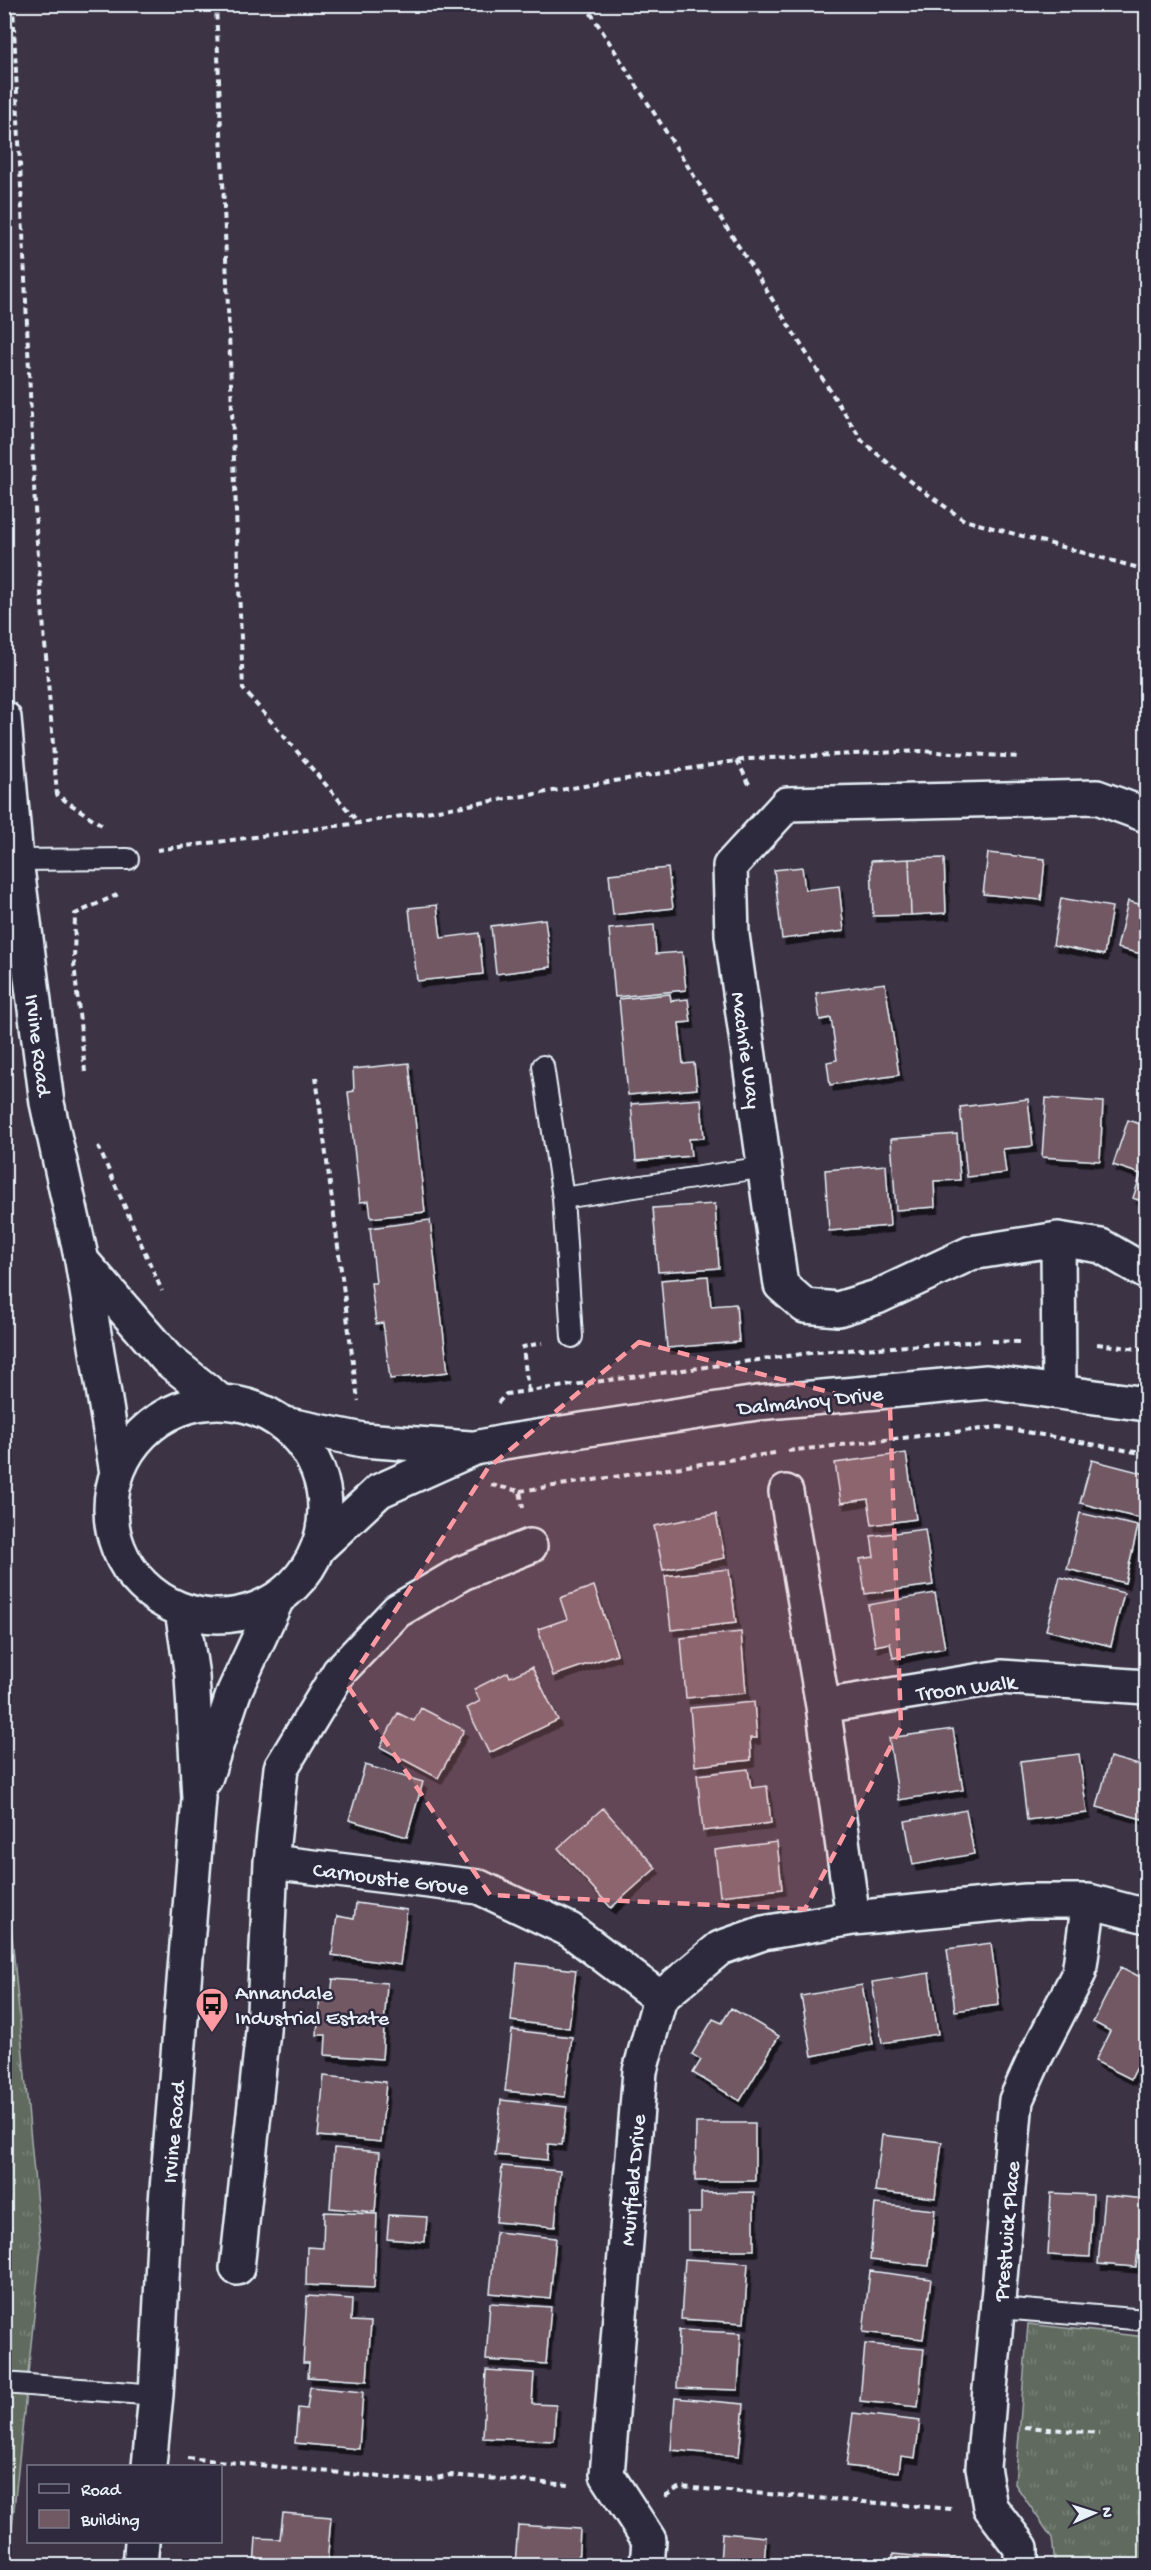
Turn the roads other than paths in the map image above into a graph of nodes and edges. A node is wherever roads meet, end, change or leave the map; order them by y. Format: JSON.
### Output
{"nodes":[{"id":1,"x":4,"y":718,"type":"edge"},
{"id":2,"x":1146,"y":815,"type":"edge"},
{"id":3,"x":128,"y":859,"type":"road end"},
{"id":4,"x":16,"y":860,"type":"junction"},
{"id":5,"x":543,"y":1066,"type":"dead end"},
{"id":6,"x":765,"y":1167,"type":"junction"},
{"id":7,"x":563,"y":1198,"type":"junction"},
{"id":8,"x":1058,"y":1239,"type":"junction"},
{"id":9,"x":82,"y":1261,"type":"junction"},
{"id":10,"x":1146,"y":1272,"type":"edge"},
{"id":11,"x":572,"y":1337,"type":"road end"},
{"id":12,"x":1059,"y":1390,"type":"junction"},
{"id":13,"x":221,"y":1402,"type":"junction"},
{"id":14,"x":1146,"y":1404,"type":"edge"},
{"id":15,"x":284,"y":1424,"type":"junction"},
{"id":16,"x":475,"y":1448,"type":"junction"},
{"id":17,"x":117,"y":1473,"type":"junction"},
{"id":18,"x":786,"y":1492,"type":"dead end"},
{"id":19,"x":530,"y":1546,"type":"road end"},
{"id":20,"x":318,"y":1548,"type":"junction"},
{"id":21,"x":277,"y":1599,"type":"junction"},
{"id":22,"x":182,"y":1610,"type":"junction"},
{"id":23,"x":1146,"y":1687,"type":"edge"},
{"id":24,"x":823,"y":1706,"type":"junction"},
{"id":25,"x":199,"y":1798,"type":"junction"},
{"id":26,"x":271,"y":1862,"type":"junction"},
{"id":27,"x":1089,"y":1901,"type":"junction"},
{"id":28,"x":1146,"y":1916,"type":"edge"},
{"id":29,"x":853,"y":1918,"type":"junction"},
{"id":30,"x":660,"y":1998,"type":"junction"},
{"id":31,"x":237,"y":2268,"type":"dead end"},
{"id":32,"x":999,"y":2308,"type":"junction"},
{"id":33,"x":1146,"y":2320,"type":"edge"},
{"id":34,"x":4,"y":2384,"type":"edge"},
{"id":35,"x":156,"y":2395,"type":"junction"},
{"id":36,"x":150,"y":2460,"type":"edge"},
{"id":37,"x":142,"y":2543,"type":"edge"},
{"id":38,"x":140,"y":2565,"type":"edge"},
{"id":39,"x":647,"y":2565,"type":"edge"},
{"id":40,"x":1021,"y":2565,"type":"edge"}],
"edges":[{"from":1,"to":4,"type":"street","name":"Irvine Road"},
{"from":2,"to":6,"type":"street","name":"Machrie Way"},
{"from":3,"to":4,"type":"lane"},
{"from":4,"to":9,"type":"street","name":"Irvine Road"},
{"from":5,"to":7,"type":"lane"},
{"from":6,"to":7,"type":"lane"},
{"from":6,"to":8,"type":"street","name":"Machrie Way"},
{"from":7,"to":11,"type":"lane"},
{"from":8,"to":10,"type":"street","name":"Machrie Way"},
{"from":8,"to":12,"type":"street"},
{"from":9,"to":13,"type":"street"},
{"from":9,"to":17,"type":"street","name":"Irvine Road"},
{"from":12,"to":14,"type":"street","name":"Dalmahoy Drive"},
{"from":12,"to":16,"type":"street","name":"Dalmahoy Drive"},
{"from":13,"to":15,"type":"street"},
{"from":13,"to":17,"type":"street"},
{"from":15,"to":16,"type":"street"},
{"from":15,"to":20,"type":"street"},
{"from":16,"to":20,"type":"street"},
{"from":17,"to":22,"type":"street"},
{"from":18,"to":24,"type":"street"},
{"from":19,"to":26,"type":"street"},
{"from":20,"to":21,"type":"street"},
{"from":21,"to":22,"type":"street"},
{"from":21,"to":25,"type":"street"},
{"from":22,"to":25,"type":"street"},
{"from":23,"to":24,"type":"street","name":"Troon Walk"},
{"from":24,"to":29,"type":"street"},
{"from":25,"to":35,"type":"street","name":"Irvine Road"},
{"from":26,"to":30,"type":"street","name":"Carnoustie Grove"},
{"from":26,"to":31,"type":"street"},
{"from":27,"to":28,"type":"street"},
{"from":27,"to":29,"type":"street"},
{"from":27,"to":32,"type":"street","name":"Prestwick Place"},
{"from":29,"to":30,"type":"street"},
{"from":30,"to":39,"type":"street","name":"Muirfield Drive"},
{"from":32,"to":33,"type":"lane"},
{"from":32,"to":40,"type":"street","name":"Prestwick Place"},
{"from":34,"to":35,"type":"lane"},
{"from":35,"to":36,"type":"street","name":"Irvine Road"},
{"from":37,"to":38,"type":"street"}]}
